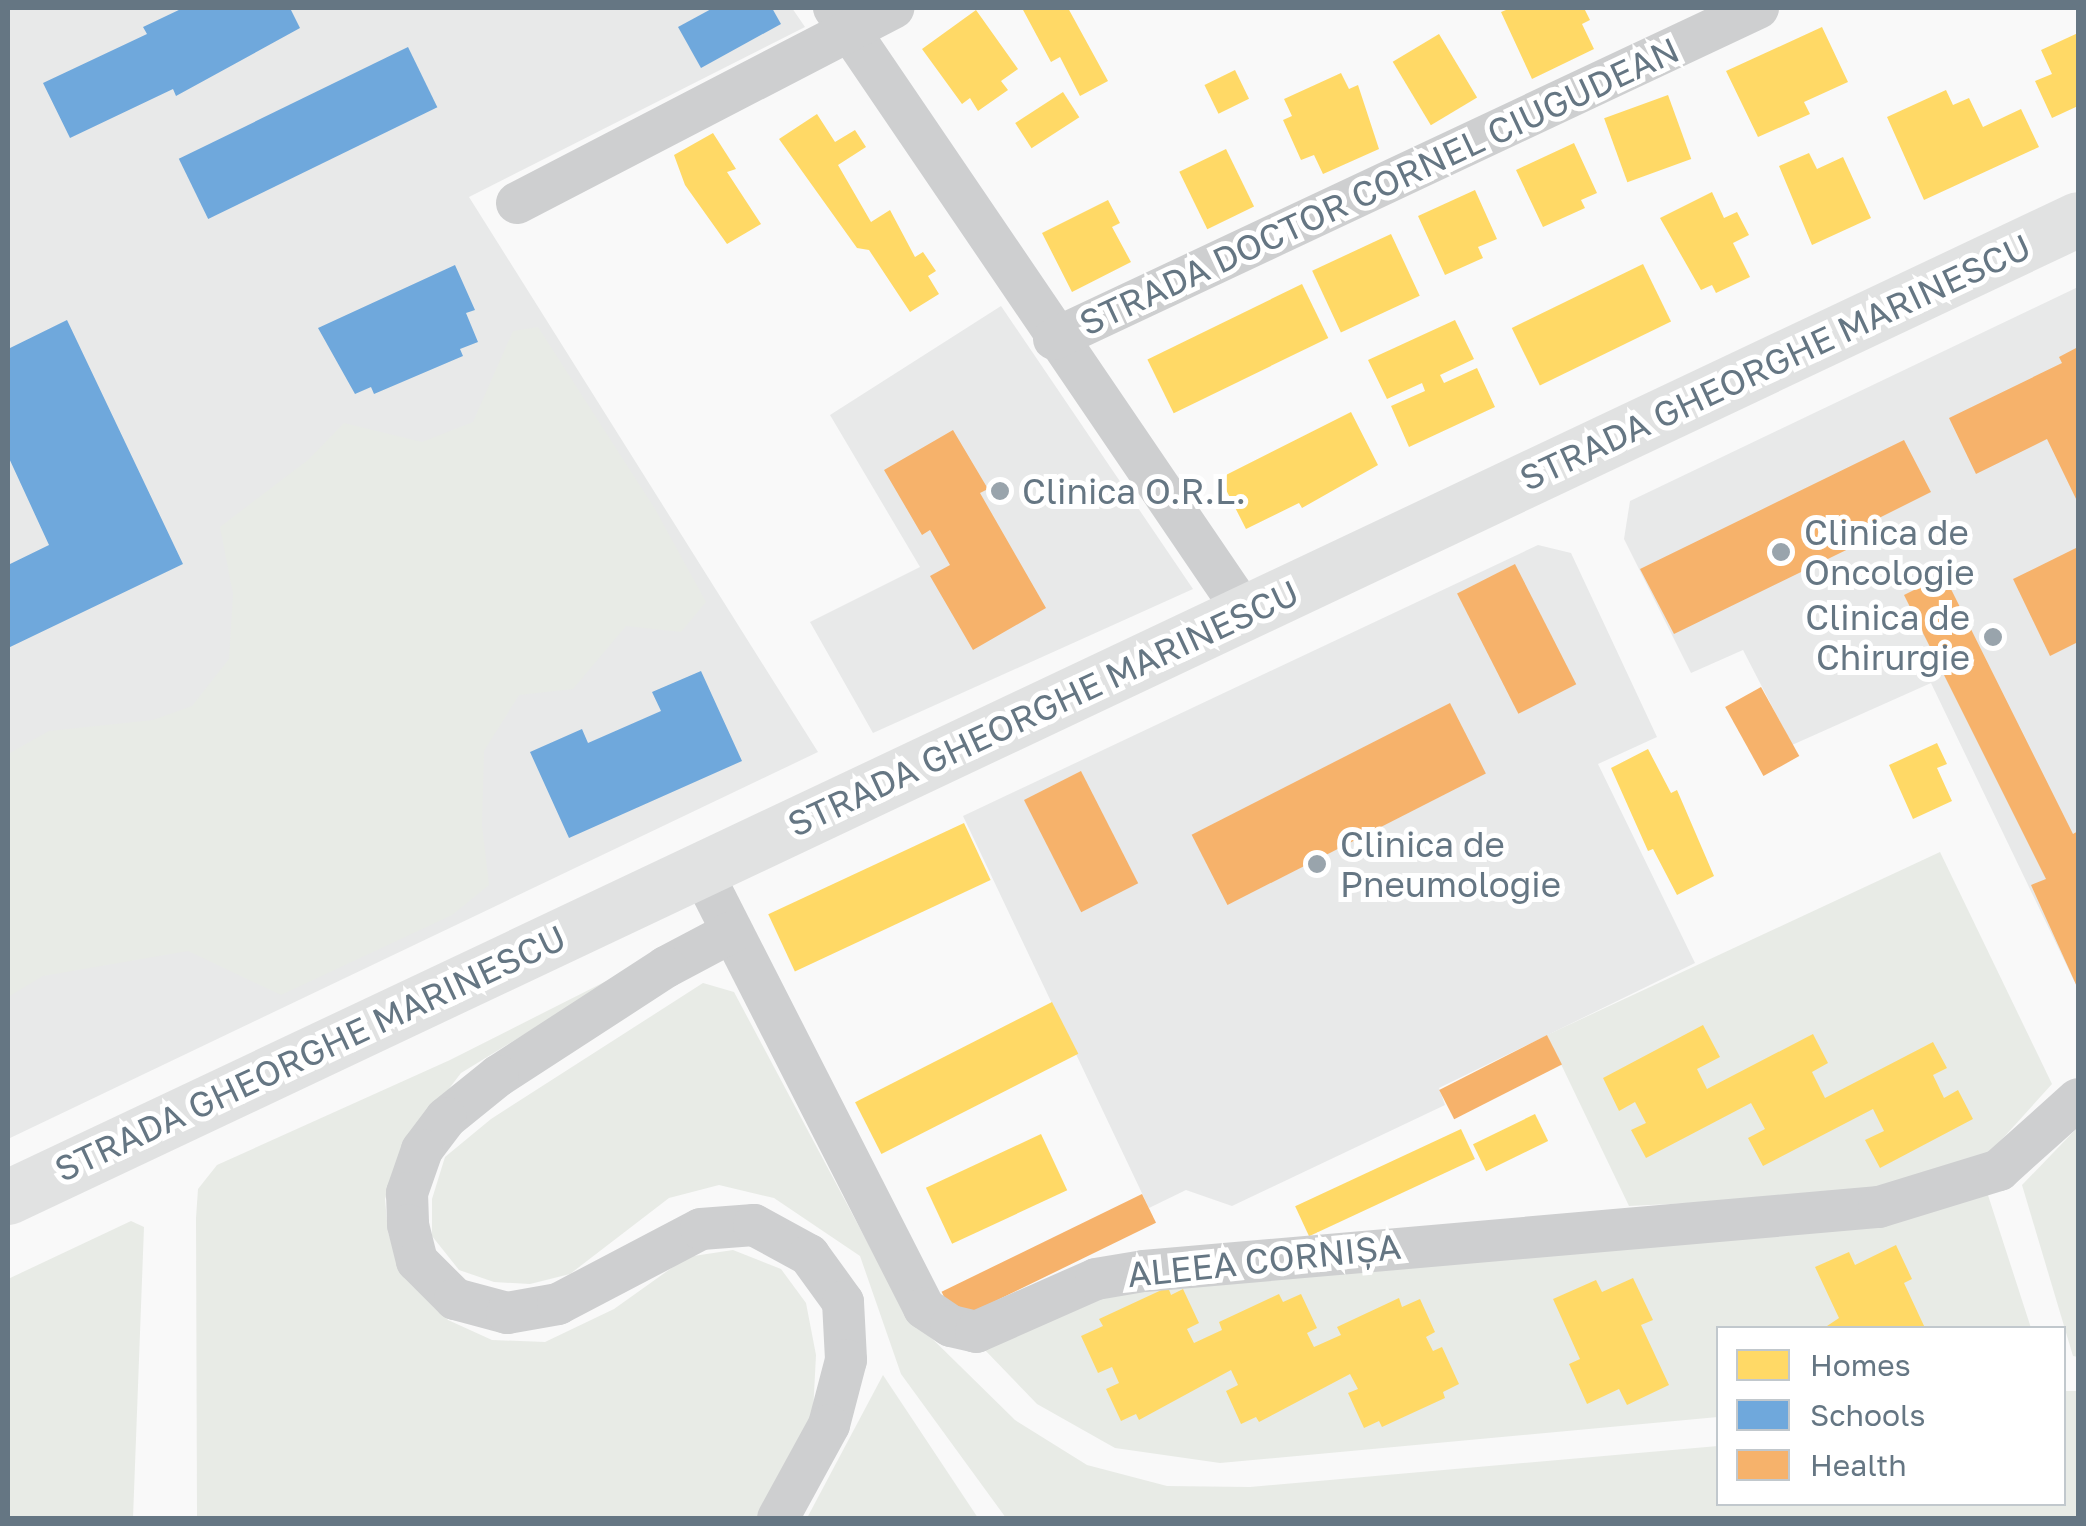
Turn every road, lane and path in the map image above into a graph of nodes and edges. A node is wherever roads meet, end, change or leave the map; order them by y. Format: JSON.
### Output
{"nodes":[{"id":1,"x":893,"y":8,"type":"edge"},
{"id":2,"x":1758,"y":8,"type":"edge"},
{"id":3,"x":842,"y":19,"type":"edge"},
{"id":4,"x":518,"y":202,"type":"dead end"},
{"id":5,"x":2078,"y":219,"type":"edge"},
{"id":6,"x":1054,"y":339,"type":"junction"},
{"id":7,"x":1244,"y":614,"type":"junction"},
{"id":8,"x":701,"y":870,"type":"junction"},
{"id":9,"x":732,"y":932,"type":"junction"},
{"id":10,"x":2078,"y":1099,"type":"edge"},
{"id":11,"x":8,"y":1196,"type":"edge"},
{"id":12,"x":778,"y":1518,"type":"edge"}],
"edges":[{"from":1,"to":3,"type":"street"},
{"from":2,"to":6,"type":"street","name":"STRADA DOCTOR CORNEL CIUGUDEAN"},
{"from":3,"to":4,"type":"street"},
{"from":3,"to":6,"type":"street"},
{"from":5,"to":7,"type":"main road","name":"STRADA GHEORGHE MARINESCU"},
{"from":6,"to":7,"type":"street"},
{"from":7,"to":8,"type":"main road","name":"STRADA GHEORGHE MARINESCU"},
{"from":8,"to":9,"type":"street","name":"ALEEA CORNIȘA"},
{"from":8,"to":11,"type":"main road","name":"STRADA GHEORGHE MARINESCU"},
{"from":9,"to":10,"type":"street","name":"ALEEA CORNIȘA"},
{"from":9,"to":12,"type":"street"}]}
